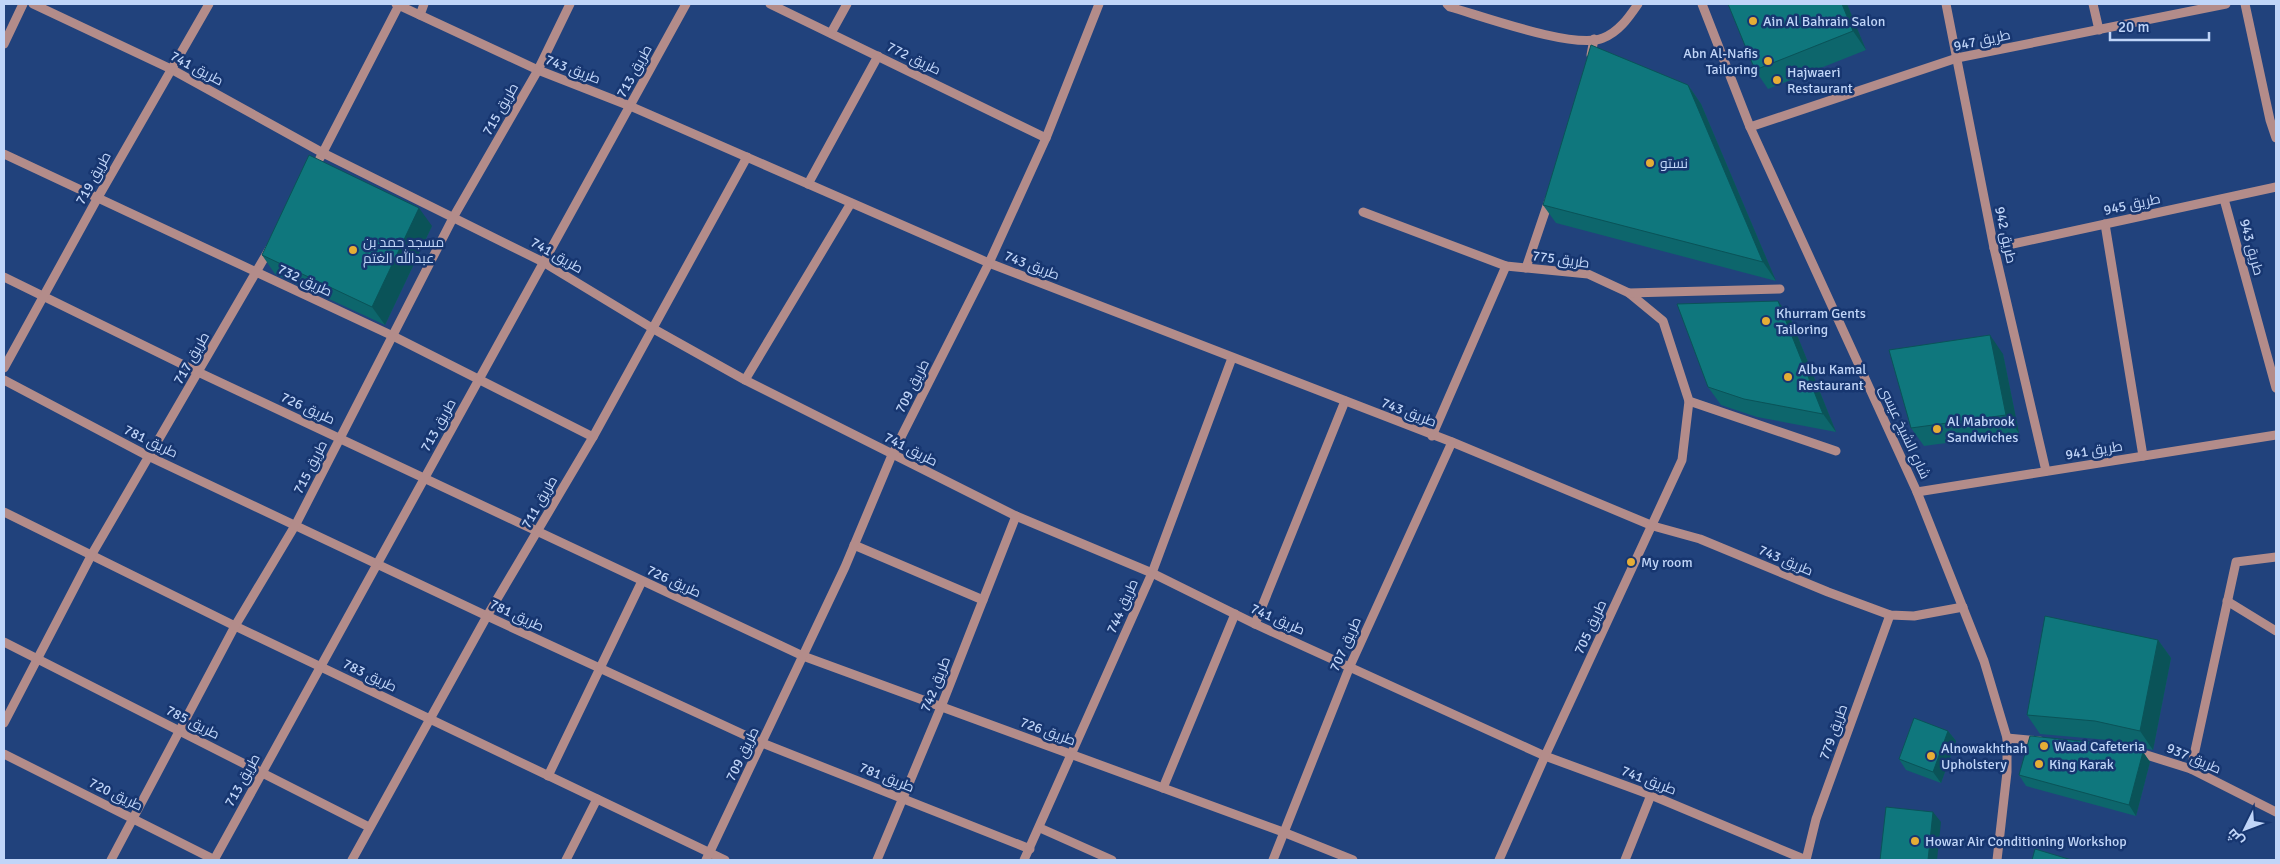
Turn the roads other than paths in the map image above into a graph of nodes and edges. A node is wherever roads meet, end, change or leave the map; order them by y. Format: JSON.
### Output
{"nodes":[{"id":1,"x":23,"y":4,"type":"edge"},
{"id":2,"x":33,"y":4,"type":"edge"},
{"id":3,"x":209,"y":4,"type":"edge"},
{"id":4,"x":398,"y":4,"type":"edge"},
{"id":5,"x":424,"y":4,"type":"edge"},
{"id":6,"x":570,"y":4,"type":"edge"},
{"id":7,"x":686,"y":4,"type":"edge"},
{"id":8,"x":770,"y":4,"type":"edge"},
{"id":9,"x":847,"y":4,"type":"edge"},
{"id":10,"x":1099,"y":4,"type":"edge"},
{"id":11,"x":1447,"y":4,"type":"edge"},
{"id":12,"x":1638,"y":4,"type":"edge"},
{"id":13,"x":1702,"y":4,"type":"edge"},
{"id":14,"x":1946,"y":4,"type":"edge"},
{"id":15,"x":2093,"y":4,"type":"edge"},
{"id":16,"x":2226,"y":4,"type":"edge"},
{"id":17,"x":2245,"y":4,"type":"edge"},
{"id":18,"x":420,"y":15,"type":"junction"},
{"id":19,"x":2099,"y":30,"type":"junction"},
{"id":20,"x":831,"y":33,"type":"junction"},
{"id":21,"x":1594,"y":39,"type":"junction"},
{"id":22,"x":4,"y":44,"type":"edge"},
{"id":23,"x":878,"y":56,"type":"junction"},
{"id":24,"x":1957,"y":58,"type":"junction"},
{"id":25,"x":1590,"y":62,"type":"edge"},
{"id":26,"x":171,"y":69,"type":"junction"},
{"id":27,"x":538,"y":70,"type":"junction"},
{"id":28,"x":630,"y":106,"type":"junction"},
{"id":29,"x":1750,"y":127,"type":"junction"},
{"id":30,"x":1046,"y":138,"type":"junction"},
{"id":31,"x":2276,"y":138,"type":"edge"},
{"id":32,"x":322,"y":153,"type":"junction"},
{"id":33,"x":4,"y":154,"type":"edge"},
{"id":34,"x":747,"y":157,"type":"junction"},
{"id":35,"x":313,"y":170,"type":"edge"},
{"id":36,"x":808,"y":184,"type":"junction"},
{"id":37,"x":2276,"y":187,"type":"edge"},
{"id":38,"x":1552,"y":193,"type":"edge"},
{"id":39,"x":97,"y":199,"type":"junction"},
{"id":40,"x":2224,"y":199,"type":"junction"},
{"id":41,"x":851,"y":203,"type":"junction"},
{"id":42,"x":1363,"y":212,"type":"dead end"},
{"id":43,"x":454,"y":216,"type":"junction"},
{"id":44,"x":2105,"y":224,"type":"junction"},
{"id":45,"x":275,"y":238,"type":"edge"},
{"id":46,"x":1994,"y":248,"type":"junction"},
{"id":47,"x":543,"y":262,"type":"junction"},
{"id":48,"x":989,"y":263,"type":"junction"},
{"id":49,"x":1506,"y":266,"type":"junction"},
{"id":50,"x":1526,"y":268,"type":"junction"},
{"id":51,"x":256,"y":273,"type":"junction"},
{"id":52,"x":4,"y":278,"type":"edge"},
{"id":53,"x":1780,"y":289,"type":"dead end"},
{"id":54,"x":1629,"y":293,"type":"junction"},
{"id":55,"x":45,"y":296,"type":"junction"},
{"id":56,"x":652,"y":328,"type":"junction"},
{"id":57,"x":393,"y":336,"type":"junction"},
{"id":58,"x":1232,"y":358,"type":"junction"},
{"id":59,"x":4,"y":368,"type":"edge"},
{"id":60,"x":198,"y":372,"type":"junction"},
{"id":61,"x":479,"y":378,"type":"junction"},
{"id":62,"x":4,"y":380,"type":"edge"},
{"id":63,"x":745,"y":380,"type":"junction"},
{"id":64,"x":2276,"y":388,"type":"edge"},
{"id":65,"x":1345,"y":401,"type":"junction"},
{"id":66,"x":1689,"y":401,"type":"junction"},
{"id":67,"x":2276,"y":435,"type":"edge"},
{"id":68,"x":1432,"y":436,"type":"junction"},
{"id":69,"x":593,"y":437,"type":"junction"},
{"id":70,"x":340,"y":438,"type":"junction"},
{"id":71,"x":1452,"y":442,"type":"junction"},
{"id":72,"x":1836,"y":451,"type":"dead end"},
{"id":73,"x":892,"y":455,"type":"junction"},
{"id":74,"x":148,"y":456,"type":"junction"},
{"id":75,"x":2143,"y":456,"type":"junction"},
{"id":76,"x":2046,"y":471,"type":"junction"},
{"id":77,"x":425,"y":478,"type":"junction"},
{"id":78,"x":1917,"y":492,"type":"junction"},
{"id":79,"x":4,"y":512,"type":"edge"},
{"id":80,"x":1016,"y":516,"type":"junction"},
{"id":81,"x":296,"y":524,"type":"junction"},
{"id":82,"x":1653,"y":526,"type":"junction"},
{"id":83,"x":537,"y":532,"type":"junction"},
{"id":84,"x":854,"y":545,"type":"junction"},
{"id":85,"x":92,"y":554,"type":"junction"},
{"id":86,"x":2276,"y":557,"type":"edge"},
{"id":87,"x":378,"y":563,"type":"junction"},
{"id":88,"x":1152,"y":573,"type":"junction"},
{"id":89,"x":642,"y":581,"type":"junction"},
{"id":90,"x":983,"y":600,"type":"junction"},
{"id":91,"x":2227,"y":601,"type":"junction"},
{"id":92,"x":1963,"y":607,"type":"junction"},
{"id":93,"x":1235,"y":614,"type":"junction"},
{"id":94,"x":1890,"y":615,"type":"junction"},
{"id":95,"x":487,"y":616,"type":"junction"},
{"id":96,"x":1255,"y":624,"type":"junction"},
{"id":97,"x":235,"y":626,"type":"junction"},
{"id":98,"x":2276,"y":631,"type":"edge"},
{"id":99,"x":4,"y":642,"type":"edge"},
{"id":100,"x":803,"y":656,"type":"junction"},
{"id":101,"x":37,"y":661,"type":"junction"},
{"id":102,"x":1350,"y":666,"type":"junction"},
{"id":103,"x":320,"y":667,"type":"junction"},
{"id":104,"x":600,"y":668,"type":"junction"},
{"id":105,"x":941,"y":707,"type":"junction"},
{"id":106,"x":431,"y":720,"type":"junction"},
{"id":107,"x":4,"y":723,"type":"edge"},
{"id":108,"x":180,"y":730,"type":"junction"},
{"id":109,"x":2007,"y":738,"type":"junction"},
{"id":110,"x":2054,"y":742,"type":"edge"},
{"id":111,"x":762,"y":743,"type":"junction"},
{"id":112,"x":2120,"y":748,"type":"edge"},
{"id":113,"x":4,"y":754,"type":"edge"},
{"id":114,"x":1071,"y":754,"type":"junction"},
{"id":115,"x":1545,"y":756,"type":"junction"},
{"id":116,"x":2191,"y":769,"type":"junction"},
{"id":117,"x":261,"y":772,"type":"junction"},
{"id":118,"x":548,"y":776,"type":"junction"},
{"id":119,"x":1163,"y":788,"type":"junction"},
{"id":120,"x":1651,"y":795,"type":"junction"},
{"id":121,"x":902,"y":798,"type":"junction"},
{"id":122,"x":597,"y":799,"type":"junction"},
{"id":123,"x":2276,"y":812,"type":"edge"},
{"id":124,"x":133,"y":818,"type":"junction"},
{"id":125,"x":369,"y":826,"type":"junction"},
{"id":126,"x":1040,"y":828,"type":"junction"},
{"id":127,"x":1283,"y":832,"type":"junction"},
{"id":128,"x":1030,"y":849,"type":"junction"},
{"id":129,"x":708,"y":857,"type":"edge"},
{"id":130,"x":111,"y":860,"type":"edge"},
{"id":131,"x":214,"y":860,"type":"edge"},
{"id":132,"x":352,"y":860,"type":"edge"},
{"id":133,"x":566,"y":860,"type":"edge"},
{"id":134,"x":725,"y":860,"type":"edge"},
{"id":135,"x":877,"y":860,"type":"edge"},
{"id":136,"x":1024,"y":860,"type":"edge"},
{"id":137,"x":1112,"y":860,"type":"edge"},
{"id":138,"x":1273,"y":860,"type":"edge"},
{"id":139,"x":1353,"y":860,"type":"edge"},
{"id":140,"x":1499,"y":860,"type":"edge"},
{"id":141,"x":1625,"y":860,"type":"edge"},
{"id":142,"x":1806,"y":860,"type":"edge"},
{"id":143,"x":1997,"y":860,"type":"edge"}],
"edges":[{"from":1,"to":22,"type":"street"},
{"from":2,"to":26,"type":"street","name":"طريق 741"},
{"from":3,"to":26,"type":"street","name":"طريق 719"},
{"from":4,"to":18,"type":"street","name":"طريق 743"},
{"from":4,"to":32,"type":"street"},
{"from":5,"to":18,"type":"street"},
{"from":6,"to":27,"type":"street","name":"طريق 715"},
{"from":7,"to":28,"type":"street","name":"طريق 713"},
{"from":8,"to":20,"type":"street","name":"طريق 772"},
{"from":9,"to":20,"type":"street"},
{"from":10,"to":30,"type":"street","name":"طريق 709"},
{"from":11,"to":21,"type":"street"},
{"from":12,"to":21,"type":"street"},
{"from":13,"to":29,"type":"street","name":"شارع الشيخ عيسى"},
{"from":14,"to":24,"type":"street","name":"طريق 942"},
{"from":15,"to":19,"type":"street"},
{"from":16,"to":19,"type":"street","name":"طريق 947"},
{"from":17,"to":31,"type":"street"},
{"from":18,"to":27,"type":"street","name":"طريق 743"},
{"from":19,"to":24,"type":"street","name":"طريق 947"},
{"from":20,"to":23,"type":"street","name":"طريق 772"},
{"from":21,"to":25,"type":"street"},
{"from":23,"to":30,"type":"street","name":"طريق 772"},
{"from":23,"to":36,"type":"street"},
{"from":24,"to":29,"type":"street","name":"طريق 947"},
{"from":24,"to":46,"type":"street","name":"طريق 942"},
{"from":26,"to":32,"type":"street","name":"طريق 741"},
{"from":26,"to":39,"type":"street","name":"طريق 719"},
{"from":27,"to":28,"type":"street","name":"طريق 743"},
{"from":27,"to":43,"type":"street","name":"طريق 715"},
{"from":28,"to":34,"type":"street","name":"طريق 743"},
{"from":28,"to":47,"type":"street","name":"طريق 713"},
{"from":29,"to":78,"type":"street","name":"شارع الشيخ عيسى"},
{"from":30,"to":48,"type":"street","name":"طريق 709"},
{"from":32,"to":35,"type":"street"},
{"from":32,"to":43,"type":"street","name":"طريق 741"},
{"from":33,"to":39,"type":"street","name":"طريق 732"},
{"from":34,"to":36,"type":"street","name":"طريق 743"},
{"from":34,"to":56,"type":"street","name":"طريق 711"},
{"from":36,"to":41,"type":"street","name":"طريق 743"},
{"from":37,"to":40,"type":"street","name":"طريق 945"},
{"from":38,"to":50,"type":"street"},
{"from":39,"to":51,"type":"street","name":"طريق 732"},
{"from":39,"to":55,"type":"street","name":"طريق 719"},
{"from":40,"to":44,"type":"street","name":"طريق 945"},
{"from":40,"to":64,"type":"street","name":"طريق 943"},
{"from":41,"to":48,"type":"street","name":"طريق 743"},
{"from":41,"to":63,"type":"street"},
{"from":42,"to":49,"type":"street","name":"طريق 775"},
{"from":43,"to":47,"type":"street","name":"طريق 741"},
{"from":43,"to":57,"type":"street","name":"طريق 715"},
{"from":44,"to":46,"type":"street","name":"طريق 945"},
{"from":44,"to":75,"type":"street"},
{"from":45,"to":51,"type":"street","name":"طريق 717"},
{"from":46,"to":76,"type":"street","name":"طريق 942"},
{"from":47,"to":56,"type":"street","name":"طريق 741"},
{"from":47,"to":61,"type":"street","name":"طريق 713"},
{"from":48,"to":58,"type":"street","name":"طريق 743"},
{"from":48,"to":73,"type":"street","name":"طريق 709"},
{"from":49,"to":50,"type":"street","name":"طريق 775"},
{"from":49,"to":68,"type":"street"},
{"from":50,"to":54,"type":"street","name":"طريق 775"},
{"from":51,"to":57,"type":"street","name":"طريق 732"},
{"from":51,"to":60,"type":"street","name":"طريق 717"},
{"from":52,"to":55,"type":"street","name":"طريق 726"},
{"from":53,"to":54,"type":"street"},
{"from":54,"to":66,"type":"street","name":"طريق 775"},
{"from":55,"to":59,"type":"street","name":"طريق 719"},
{"from":55,"to":60,"type":"street","name":"طريق 726"},
{"from":56,"to":63,"type":"street","name":"طريق 741"},
{"from":56,"to":69,"type":"street","name":"طريق 711"},
{"from":57,"to":61,"type":"street","name":"طريق 732"},
{"from":57,"to":70,"type":"street","name":"طريق 715"},
{"from":58,"to":65,"type":"street","name":"طريق 743"},
{"from":58,"to":88,"type":"street","name":"طريق 744"},
{"from":60,"to":70,"type":"street","name":"طريق 726"},
{"from":60,"to":74,"type":"street","name":"طريق 717"},
{"from":61,"to":69,"type":"street","name":"طريق 732"},
{"from":61,"to":77,"type":"street","name":"طريق 713"},
{"from":62,"to":74,"type":"street","name":"طريق 781"},
{"from":63,"to":73,"type":"street","name":"طريق 741"},
{"from":65,"to":68,"type":"street","name":"طريق 743"},
{"from":65,"to":96,"type":"street"},
{"from":66,"to":72,"type":"street"},
{"from":66,"to":82,"type":"street","name":"طريق 705"},
{"from":67,"to":75,"type":"street","name":"طريق 941"},
{"from":68,"to":71,"type":"street","name":"طريق 743"},
{"from":69,"to":83,"type":"street","name":"طريق 711"},
{"from":70,"to":77,"type":"street","name":"طريق 726"},
{"from":70,"to":81,"type":"street","name":"طريق 715"},
{"from":71,"to":82,"type":"street","name":"طريق 743"},
{"from":71,"to":102,"type":"street","name":"طريق 707"},
{"from":73,"to":80,"type":"street","name":"طريق 741"},
{"from":73,"to":84,"type":"street","name":"طريق 709"},
{"from":74,"to":81,"type":"street","name":"طريق 781"},
{"from":74,"to":85,"type":"street","name":"طريق 717"},
{"from":75,"to":76,"type":"street","name":"طريق 941"},
{"from":76,"to":78,"type":"street","name":"طريق 941"},
{"from":77,"to":83,"type":"street","name":"طريق 726"},
{"from":77,"to":87,"type":"street","name":"طريق 713"},
{"from":78,"to":92,"type":"street","name":"شارع الشيخ عيسى"},
{"from":79,"to":85,"type":"street","name":"طريق 783"},
{"from":80,"to":88,"type":"street","name":"طريق 741"},
{"from":80,"to":90,"type":"street","name":"طريق 742"},
{"from":81,"to":87,"type":"street","name":"طريق 781"},
{"from":81,"to":97,"type":"street","name":"طريق 715"},
{"from":82,"to":94,"type":"street","name":"طريق 743"},
{"from":82,"to":115,"type":"street","name":"طريق 705"},
{"from":83,"to":89,"type":"street","name":"طريق 726"},
{"from":83,"to":95,"type":"street","name":"طريق 711"},
{"from":84,"to":90,"type":"street"},
{"from":84,"to":100,"type":"street","name":"طريق 709"},
{"from":85,"to":97,"type":"street","name":"طريق 783"},
{"from":85,"to":101,"type":"street","name":"طريق 717"},
{"from":86,"to":91,"type":"street"},
{"from":87,"to":95,"type":"street","name":"طريق 781"},
{"from":87,"to":103,"type":"street","name":"طريق 713"},
{"from":88,"to":93,"type":"street","name":"طريق 741"},
{"from":88,"to":114,"type":"street","name":"طريق 744"},
{"from":89,"to":100,"type":"street","name":"طريق 726"},
{"from":89,"to":104,"type":"street"},
{"from":90,"to":105,"type":"street","name":"طريق 742"},
{"from":91,"to":98,"type":"street"},
{"from":91,"to":116,"type":"street"},
{"from":92,"to":94,"type":"street","name":"طريق 743"},
{"from":92,"to":109,"type":"street","name":"شارع الشيخ عيسى"},
{"from":93,"to":96,"type":"street","name":"طريق 741"},
{"from":93,"to":119,"type":"street"},
{"from":94,"to":142,"type":"street","name":"طريق 779"},
{"from":95,"to":104,"type":"street","name":"طريق 781"},
{"from":95,"to":106,"type":"street","name":"طريق 711"},
{"from":96,"to":102,"type":"street","name":"طريق 741"},
{"from":97,"to":103,"type":"street","name":"طريق 783"},
{"from":97,"to":108,"type":"street","name":"طريق 715"},
{"from":99,"to":101,"type":"street","name":"طريق 785"},
{"from":100,"to":105,"type":"street","name":"طريق 726"},
{"from":100,"to":111,"type":"street","name":"طريق 709"},
{"from":101,"to":107,"type":"street","name":"طريق 717"},
{"from":101,"to":108,"type":"street","name":"طريق 785"},
{"from":102,"to":115,"type":"street","name":"طريق 741"},
{"from":102,"to":127,"type":"street","name":"طريق 707"},
{"from":103,"to":106,"type":"street","name":"طريق 783"},
{"from":103,"to":117,"type":"street","name":"طريق 713"},
{"from":104,"to":111,"type":"street","name":"طريق 781"},
{"from":104,"to":118,"type":"street"},
{"from":105,"to":114,"type":"street","name":"طريق 726"},
{"from":105,"to":121,"type":"street","name":"طريق 742"},
{"from":106,"to":118,"type":"street","name":"طريق 783"},
{"from":106,"to":125,"type":"street","name":"طريق 711"},
{"from":108,"to":117,"type":"street","name":"طريق 785"},
{"from":108,"to":124,"type":"street","name":"طريق 715"},
{"from":109,"to":110,"type":"street"},
{"from":109,"to":143,"type":"street","name":"شارع الشيخ عيسى"},
{"from":111,"to":121,"type":"street","name":"طريق 781"},
{"from":111,"to":129,"type":"street","name":"طريق 709"},
{"from":112,"to":116,"type":"street","name":"طريق 937"},
{"from":113,"to":124,"type":"street","name":"طريق 720"},
{"from":114,"to":119,"type":"street","name":"طريق 726"},
{"from":114,"to":126,"type":"street","name":"طريق 744"},
{"from":115,"to":120,"type":"street","name":"طريق 741"},
{"from":115,"to":140,"type":"street","name":"طريق 705"},
{"from":116,"to":123,"type":"street","name":"طريق 937"},
{"from":117,"to":125,"type":"street","name":"طريق 785"},
{"from":117,"to":131,"type":"street","name":"طريق 713"},
{"from":118,"to":122,"type":"street","name":"طريق 783"},
{"from":119,"to":127,"type":"street","name":"طريق 726"},
{"from":120,"to":141,"type":"street"},
{"from":120,"to":142,"type":"street","name":"طريق 741"},
{"from":121,"to":128,"type":"street","name":"طريق 781"},
{"from":121,"to":135,"type":"street","name":"طريق 742"},
{"from":122,"to":129,"type":"street","name":"طريق 783"},
{"from":122,"to":133,"type":"street"},
{"from":124,"to":130,"type":"street","name":"طريق 715"},
{"from":124,"to":131,"type":"street","name":"طريق 720"},
{"from":125,"to":132,"type":"street","name":"طريق 711"},
{"from":126,"to":128,"type":"street","name":"طريق 744"},
{"from":126,"to":137,"type":"street"},
{"from":127,"to":138,"type":"street","name":"طريق 707"},
{"from":127,"to":139,"type":"street","name":"طريق 726"},
{"from":128,"to":136,"type":"street","name":"طريق 744"},
{"from":129,"to":134,"type":"street","name":"طريق 783"}]}
